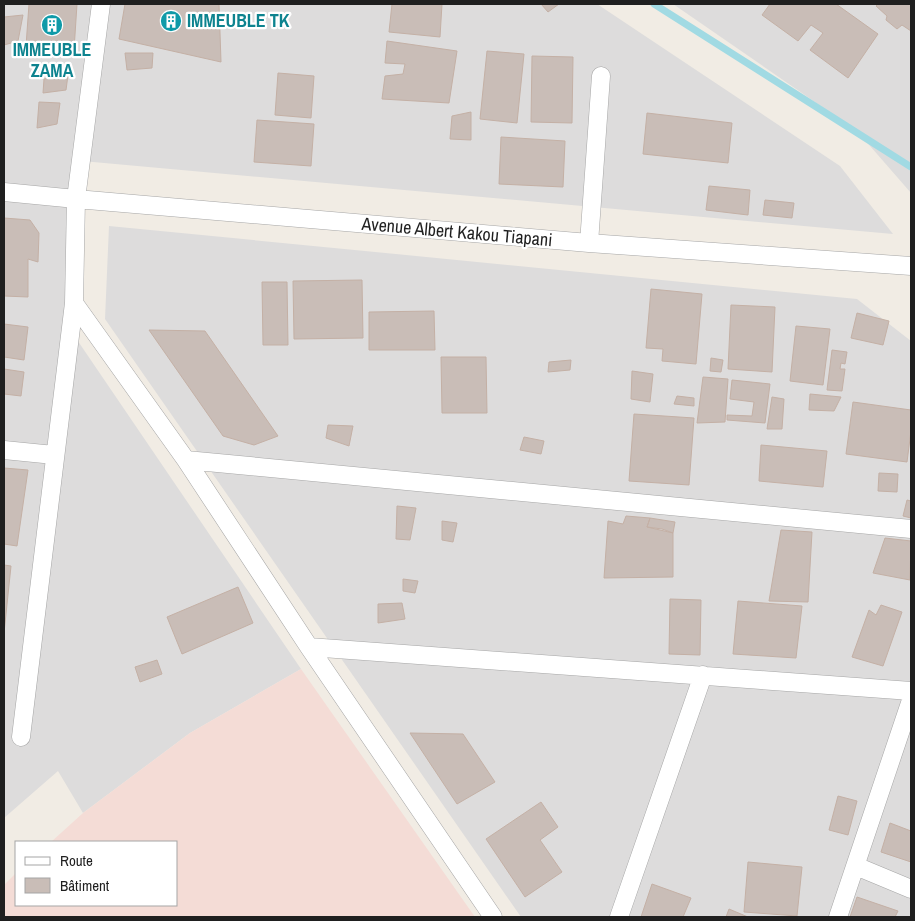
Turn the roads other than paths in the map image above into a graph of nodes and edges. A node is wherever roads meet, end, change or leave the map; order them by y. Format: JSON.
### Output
{"nodes":[{"id":1,"x":101,"y":4,"type":"edge"},
{"id":2,"x":601,"y":76,"type":"dead end"},
{"id":3,"x":4,"y":192,"type":"edge"},
{"id":4,"x":76,"y":200,"type":"junction"},
{"id":5,"x":589,"y":243,"type":"junction"},
{"id":6,"x":911,"y":266,"type":"edge"},
{"id":7,"x":74,"y":303,"type":"junction"},
{"id":8,"x":4,"y":450,"type":"edge"},
{"id":9,"x":54,"y":455,"type":"junction"},
{"id":10,"x":186,"y":460,"type":"junction"},
{"id":11,"x":911,"y":529,"type":"edge"},
{"id":12,"x":309,"y":647,"type":"junction"},
{"id":13,"x":703,"y":676,"type":"junction"},
{"id":14,"x":911,"y":691,"type":"edge"},
{"id":15,"x":911,"y":700,"type":"edge"},
{"id":16,"x":21,"y":737,"type":"dead end"},
{"id":17,"x":855,"y":868,"type":"junction"},
{"id":18,"x":911,"y":889,"type":"edge"},
{"id":19,"x":493,"y":917,"type":"edge"},
{"id":20,"x":619,"y":917,"type":"edge"},
{"id":21,"x":838,"y":917,"type":"edge"}],
"edges":[{"from":1,"to":4,"type":"street"},
{"from":2,"to":5,"type":"street"},
{"from":3,"to":4,"type":"street","name":"Avenue Albert Kakou Tiapani"},
{"from":4,"to":5,"type":"street","name":"Avenue Albert Kakou Tiapani"},
{"from":4,"to":7,"type":"street"},
{"from":5,"to":6,"type":"street","name":"Avenue Albert Kakou Tiapani"},
{"from":7,"to":9,"type":"street"},
{"from":7,"to":10,"type":"street"},
{"from":8,"to":9,"type":"street"},
{"from":9,"to":16,"type":"street"},
{"from":10,"to":11,"type":"street"},
{"from":10,"to":12,"type":"street"},
{"from":12,"to":13,"type":"street"},
{"from":12,"to":19,"type":"street"},
{"from":13,"to":14,"type":"street"},
{"from":13,"to":20,"type":"street"},
{"from":15,"to":17,"type":"street"},
{"from":17,"to":18,"type":"street"},
{"from":17,"to":21,"type":"street"}]}
